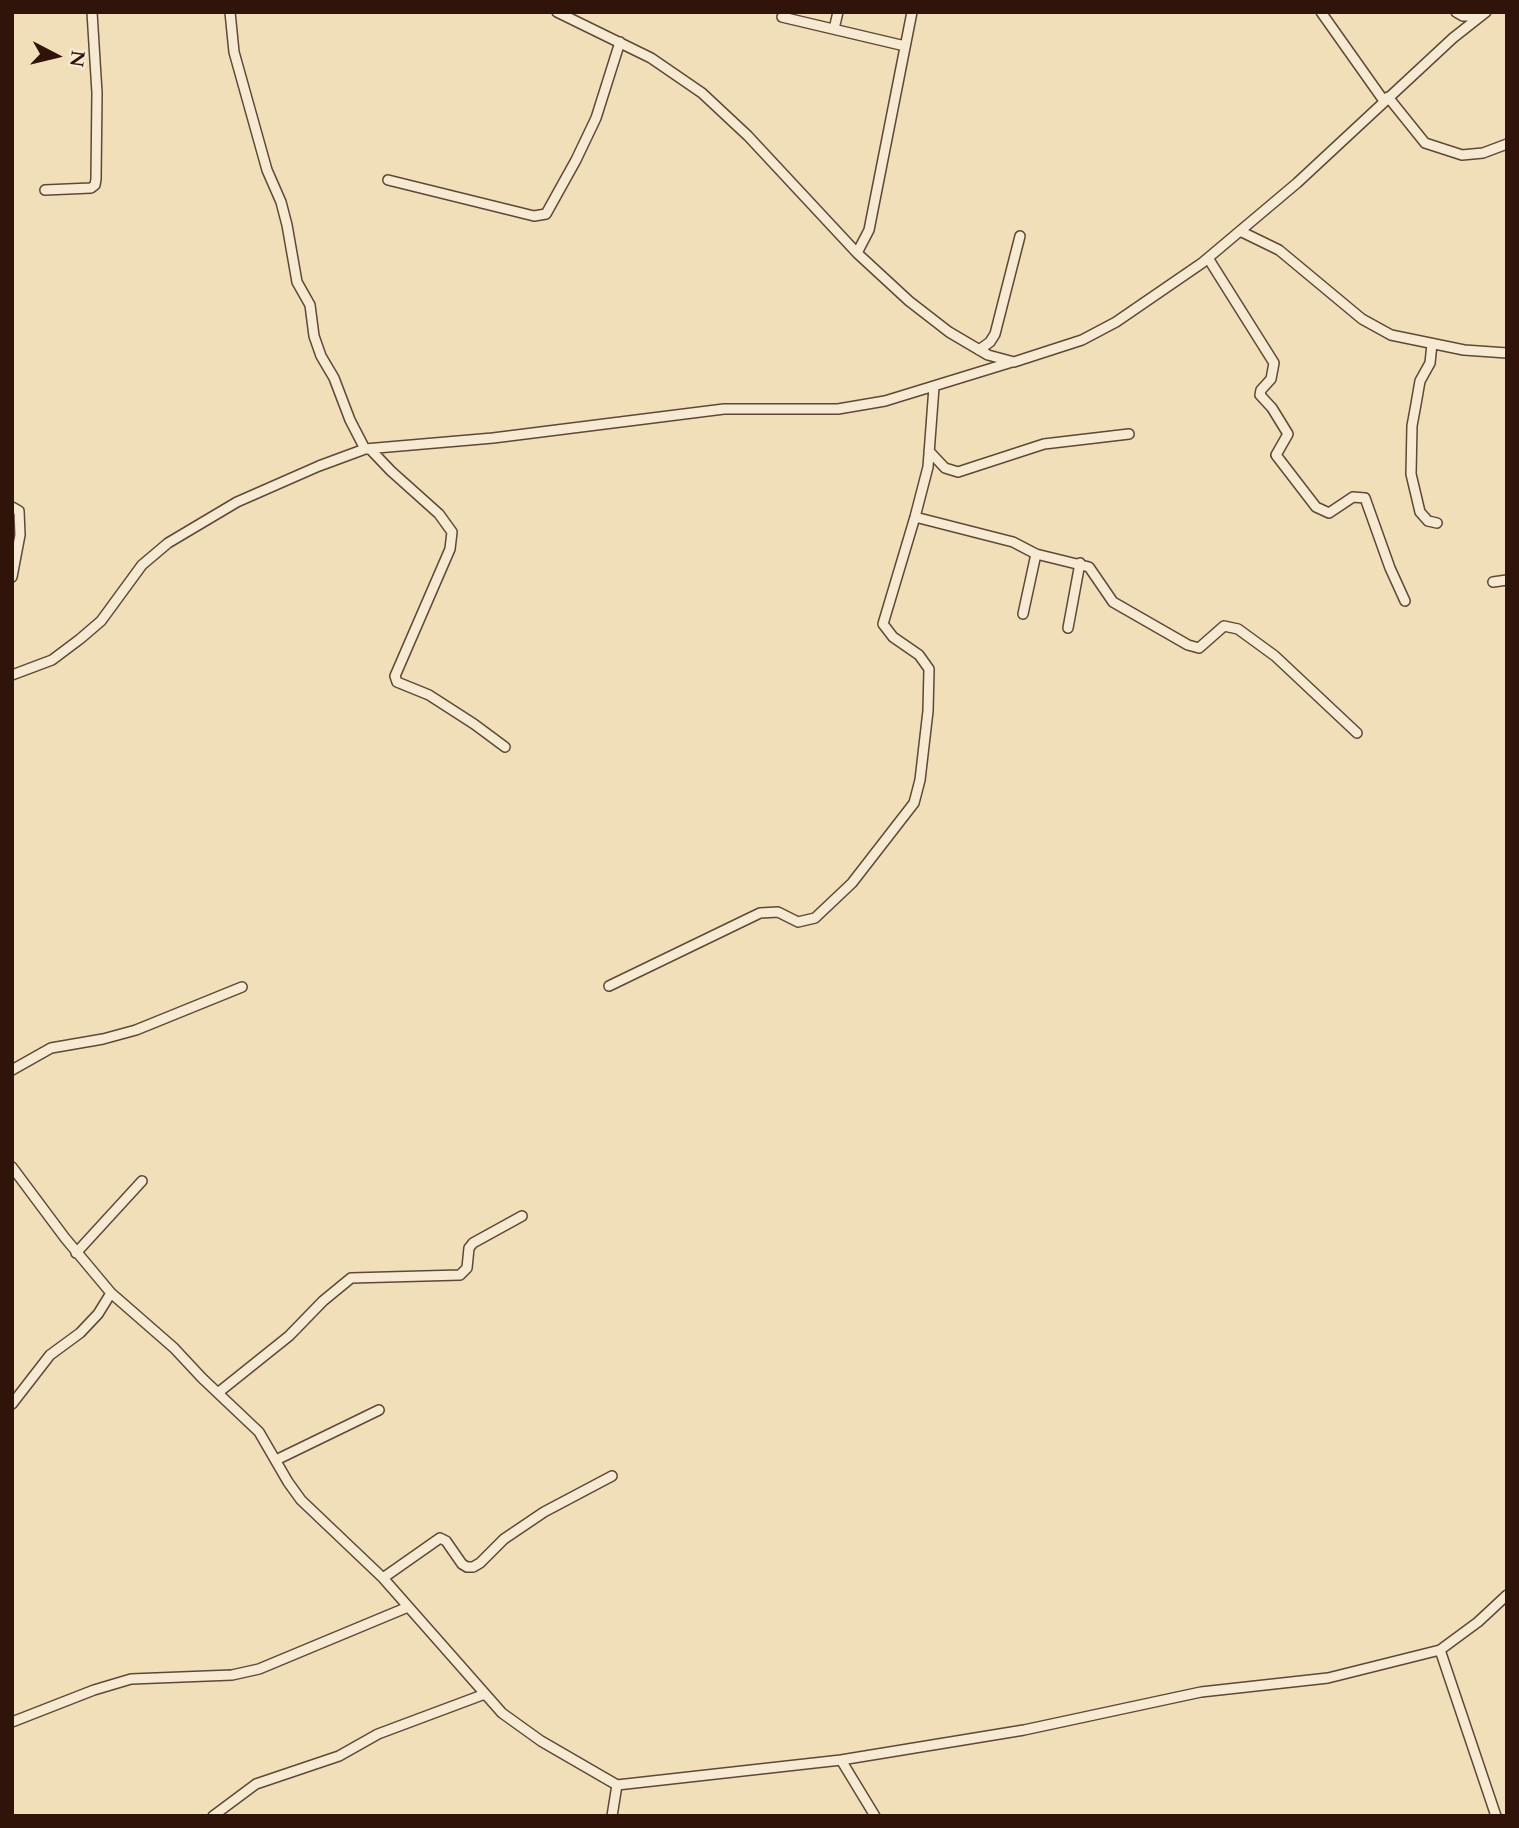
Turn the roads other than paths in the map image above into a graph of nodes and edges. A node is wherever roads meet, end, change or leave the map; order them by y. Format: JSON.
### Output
{"nodes":[{"id":1,"x":92,"y":12,"type":"edge"},
{"id":2,"x":230,"y":12,"type":"edge"},
{"id":3,"x":557,"y":12,"type":"edge"},
{"id":4,"x":838,"y":12,"type":"edge"},
{"id":5,"x":912,"y":12,"type":"edge"},
{"id":6,"x":1321,"y":12,"type":"edge"},
{"id":7,"x":1456,"y":12,"type":"edge"},
{"id":8,"x":1484,"y":14,"type":"edge"},
{"id":9,"x":782,"y":17,"type":"dead end"},
{"id":10,"x":834,"y":29,"type":"junction"},
{"id":11,"x":620,"y":42,"type":"junction"},
{"id":12,"x":905,"y":46,"type":"junction"},
{"id":13,"x":1386,"y":98,"type":"junction"},
{"id":14,"x":1507,"y":145,"type":"edge"},
{"id":15,"x":388,"y":180,"type":"dead end"},
{"id":16,"x":45,"y":190,"type":"dead end"},
{"id":17,"x":1242,"y":232,"type":"junction"},
{"id":18,"x":1020,"y":236,"type":"dead end"},
{"id":19,"x":857,"y":253,"type":"junction"},
{"id":20,"x":1208,"y":258,"type":"junction"},
{"id":21,"x":1432,"y":344,"type":"junction"},
{"id":22,"x":979,"y":350,"type":"junction"},
{"id":23,"x":1507,"y":352,"type":"edge"},
{"id":24,"x":1014,"y":362,"type":"junction"},
{"id":25,"x":934,"y":387,"type":"junction"},
{"id":26,"x":1129,"y":434,"type":"dead end"},
{"id":27,"x":368,"y":449,"type":"junction"},
{"id":28,"x":929,"y":451,"type":"junction"},
{"id":29,"x":12,"y":507,"type":"edge"},
{"id":30,"x":915,"y":517,"type":"junction"},
{"id":31,"x":1437,"y":523,"type":"dead end"},
{"id":32,"x":1036,"y":554,"type":"junction"},
{"id":33,"x":1080,"y":563,"type":"junction"},
{"id":34,"x":12,"y":577,"type":"edge"},
{"id":35,"x":1507,"y":580,"type":"edge"},
{"id":36,"x":1493,"y":582,"type":"dead end"},
{"id":37,"x":1405,"y":601,"type":"dead end"},
{"id":38,"x":1023,"y":614,"type":"dead end"},
{"id":39,"x":1068,"y":628,"type":"dead end"},
{"id":40,"x":12,"y":675,"type":"edge"},
{"id":41,"x":1357,"y":733,"type":"dead end"},
{"id":42,"x":505,"y":747,"type":"dead end"},
{"id":43,"x":609,"y":986,"type":"dead end"},
{"id":44,"x":242,"y":987,"type":"dead end"},
{"id":45,"x":12,"y":1070,"type":"edge"},
{"id":46,"x":12,"y":1167,"type":"edge"},
{"id":47,"x":142,"y":1181,"type":"dead end"},
{"id":48,"x":522,"y":1216,"type":"dead end"},
{"id":49,"x":76,"y":1253,"type":"junction"},
{"id":50,"x":111,"y":1293,"type":"junction"},
{"id":51,"x":219,"y":1392,"type":"junction"},
{"id":52,"x":12,"y":1404,"type":"edge"},
{"id":53,"x":379,"y":1410,"type":"dead end"},
{"id":54,"x":276,"y":1460,"type":"junction"},
{"id":55,"x":612,"y":1476,"type":"dead end"},
{"id":56,"x":383,"y":1578,"type":"junction"},
{"id":57,"x":1507,"y":1595,"type":"edge"},
{"id":58,"x":408,"y":1607,"type":"junction"},
{"id":59,"x":1440,"y":1650,"type":"junction"},
{"id":60,"x":485,"y":1694,"type":"junction"},
{"id":61,"x":12,"y":1722,"type":"edge"},
{"id":62,"x":841,"y":1760,"type":"junction"},
{"id":63,"x":617,"y":1785,"type":"junction"},
{"id":64,"x":213,"y":1816,"type":"edge"},
{"id":65,"x":612,"y":1816,"type":"edge"},
{"id":66,"x":875,"y":1816,"type":"edge"},
{"id":67,"x":1496,"y":1816,"type":"edge"}],
"edges":[{"from":1,"to":16,"type":"street"},
{"from":2,"to":27,"type":"street"},
{"from":3,"to":11,"type":"street"},
{"from":4,"to":10,"type":"street"},
{"from":5,"to":12,"type":"street"},
{"from":6,"to":13,"type":"street"},
{"from":7,"to":8,"type":"street"},
{"from":8,"to":13,"type":"street"},
{"from":9,"to":10,"type":"street"},
{"from":10,"to":12,"type":"street"},
{"from":11,"to":15,"type":"street"},
{"from":11,"to":19,"type":"street"},
{"from":12,"to":19,"type":"street"},
{"from":13,"to":14,"type":"street"},
{"from":13,"to":17,"type":"street"},
{"from":17,"to":20,"type":"street"},
{"from":17,"to":21,"type":"street"},
{"from":18,"to":22,"type":"street"},
{"from":19,"to":22,"type":"street"},
{"from":20,"to":24,"type":"street"},
{"from":20,"to":37,"type":"street"},
{"from":21,"to":23,"type":"street"},
{"from":21,"to":31,"type":"street"},
{"from":22,"to":24,"type":"street"},
{"from":24,"to":25,"type":"street"},
{"from":25,"to":27,"type":"street"},
{"from":25,"to":28,"type":"street"},
{"from":26,"to":28,"type":"street"},
{"from":27,"to":40,"type":"street"},
{"from":27,"to":42,"type":"street"},
{"from":28,"to":30,"type":"street"},
{"from":29,"to":34,"type":"street"},
{"from":30,"to":32,"type":"street"},
{"from":30,"to":43,"type":"street"},
{"from":32,"to":33,"type":"street"},
{"from":32,"to":38,"type":"street"},
{"from":33,"to":39,"type":"street"},
{"from":33,"to":41,"type":"street"},
{"from":35,"to":36,"type":"street"},
{"from":44,"to":45,"type":"street"},
{"from":46,"to":49,"type":"street"},
{"from":47,"to":49,"type":"street"},
{"from":48,"to":51,"type":"street"},
{"from":49,"to":50,"type":"street"},
{"from":50,"to":51,"type":"street"},
{"from":50,"to":52,"type":"street"},
{"from":51,"to":54,"type":"street"},
{"from":53,"to":54,"type":"street"},
{"from":54,"to":56,"type":"street"},
{"from":55,"to":56,"type":"street"},
{"from":56,"to":58,"type":"street"},
{"from":57,"to":59,"type":"street"},
{"from":58,"to":60,"type":"street"},
{"from":58,"to":61,"type":"street"},
{"from":59,"to":62,"type":"street"},
{"from":59,"to":67,"type":"street"},
{"from":60,"to":63,"type":"street"},
{"from":60,"to":64,"type":"street"},
{"from":62,"to":63,"type":"street"},
{"from":62,"to":66,"type":"street"},
{"from":63,"to":65,"type":"street"}]}
